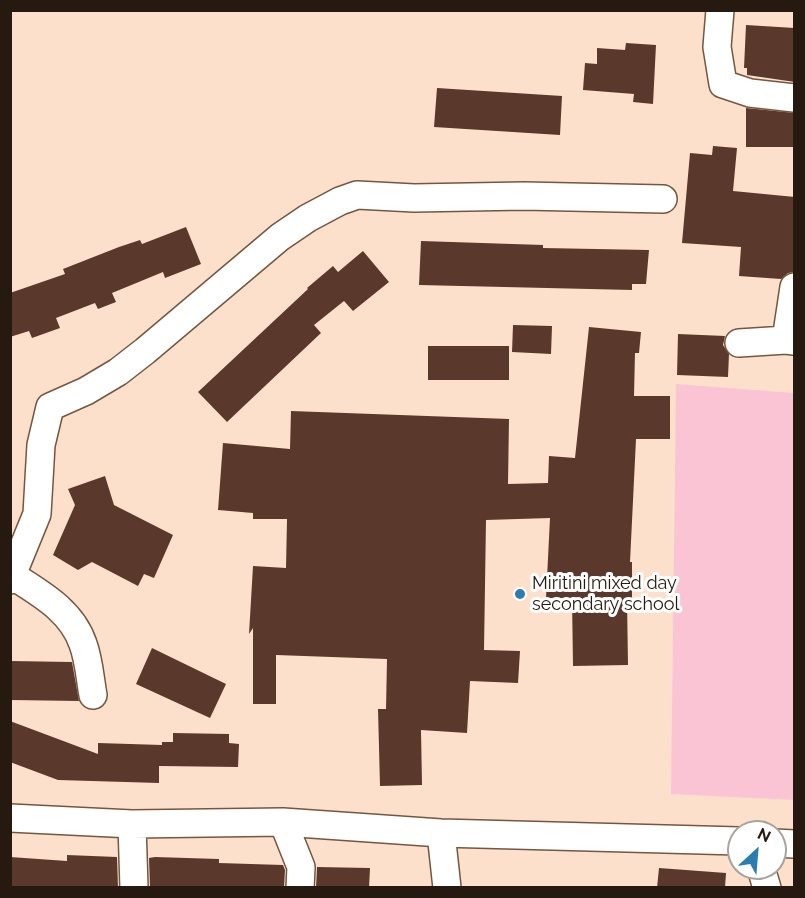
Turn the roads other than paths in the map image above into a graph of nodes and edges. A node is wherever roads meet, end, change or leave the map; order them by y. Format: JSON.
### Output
{"nodes":[{"id":1,"x":720,"y":10,"type":"edge"},
{"id":2,"x":795,"y":98,"type":"edge"},
{"id":3,"x":663,"y":199,"type":"dead end"},
{"id":4,"x":795,"y":287,"type":"edge"},
{"id":5,"x":790,"y":340,"type":"edge"},
{"id":6,"x":739,"y":343,"type":"dead end"},
{"id":7,"x":12,"y":578,"type":"edge"},
{"id":8,"x":93,"y":695,"type":"dead end"},
{"id":9,"x":10,"y":818,"type":"edge"},
{"id":10,"x":283,"y":822,"type":"junction"},
{"id":11,"x":132,"y":824,"type":"junction"},
{"id":12,"x":441,"y":833,"type":"junction"},
{"id":13,"x":727,"y":841,"type":"edge"},
{"id":14,"x":134,"y":888,"type":"edge"},
{"id":15,"x":300,"y":888,"type":"edge"},
{"id":16,"x":447,"y":888,"type":"edge"}],
"edges":[{"from":1,"to":2,"type":"street"},
{"from":3,"to":7,"type":"street"},
{"from":4,"to":5,"type":"street"},
{"from":5,"to":6,"type":"street"},
{"from":7,"to":8,"type":"street"},
{"from":9,"to":11,"type":"street"},
{"from":10,"to":11,"type":"street"},
{"from":10,"to":12,"type":"street"},
{"from":10,"to":15,"type":"street"},
{"from":11,"to":14,"type":"street"},
{"from":12,"to":13,"type":"street"},
{"from":12,"to":16,"type":"street"}]}
